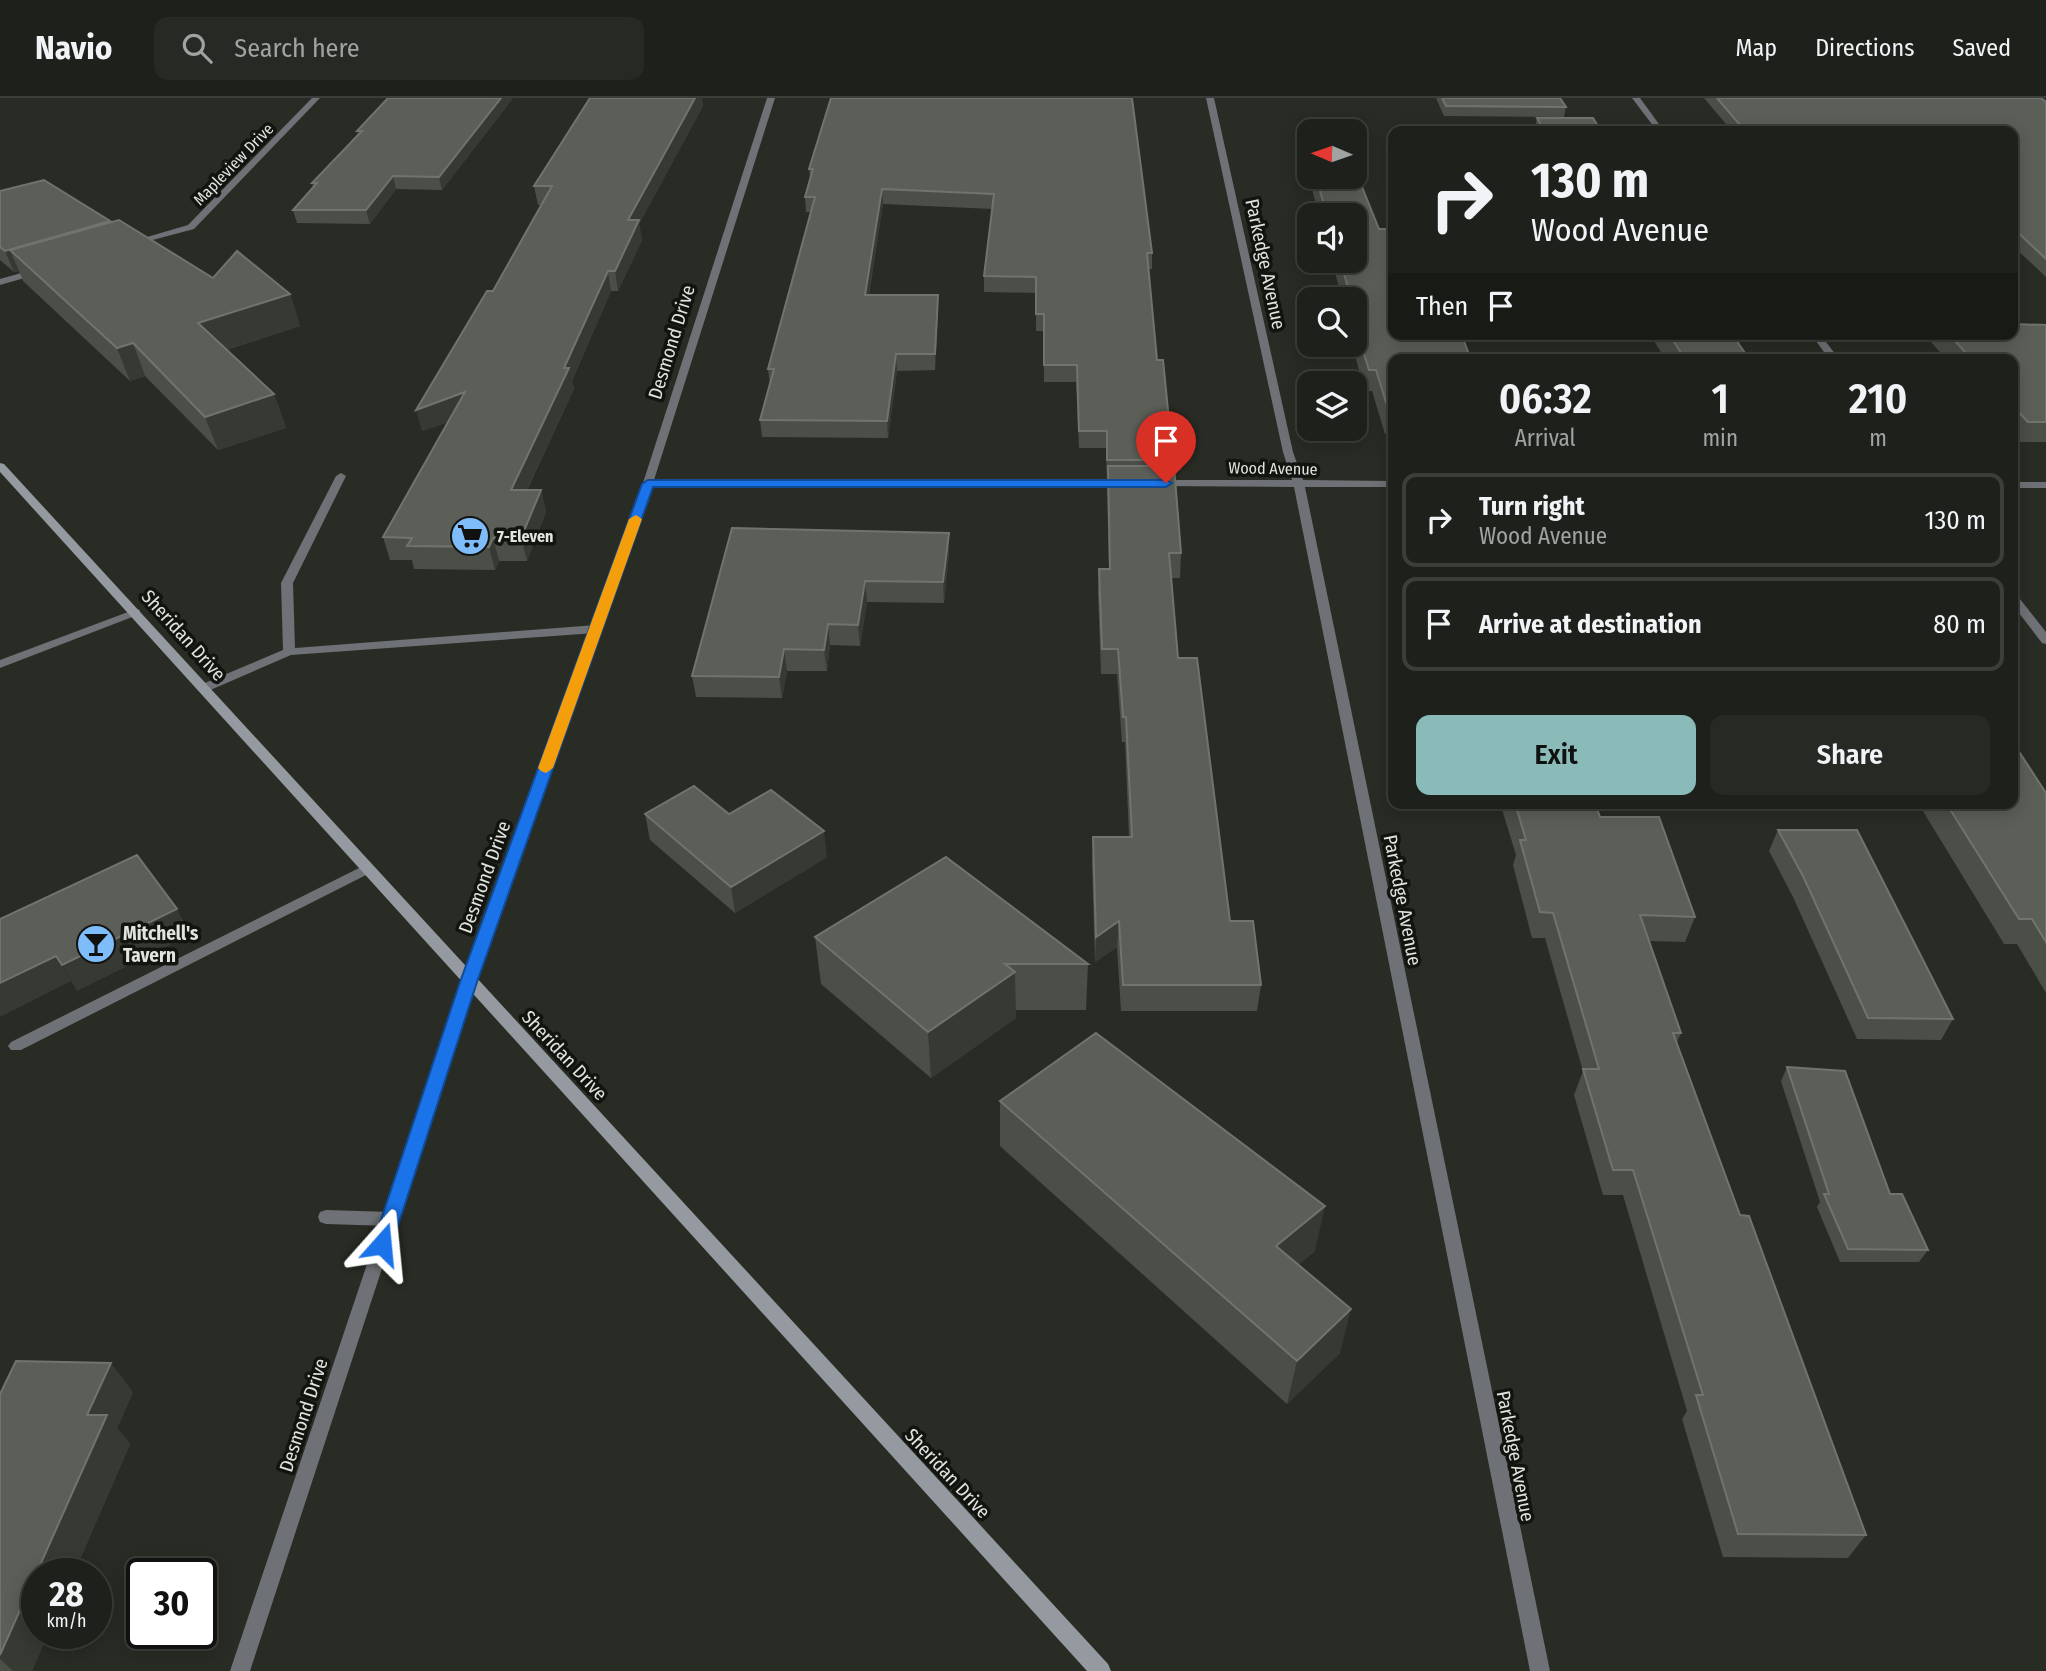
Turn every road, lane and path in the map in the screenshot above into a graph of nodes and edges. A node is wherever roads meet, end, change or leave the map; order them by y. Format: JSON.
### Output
{"nodes":[{"id":1,"x":316,"y":98,"type":"edge"},
{"id":2,"x":771,"y":98,"type":"edge"},
{"id":3,"x":1210,"y":98,"type":"edge"},
{"id":4,"x":1636,"y":98,"type":"edge"},
{"id":5,"x":1657,"y":126,"type":"edge"},
{"id":6,"x":128,"y":246,"type":"edge"},
{"id":7,"x":51,"y":267,"type":"edge"},
{"id":8,"x":0,"y":282,"type":"edge"},
{"id":9,"x":1820,"y":340,"type":"edge"},
{"id":10,"x":1830,"y":354,"type":"edge"},
{"id":11,"x":0,"y":466,"type":"edge"},
{"id":12,"x":341,"y":476,"type":"dead end"},
{"id":13,"x":1137,"y":483,"type":"edge"},
{"id":14,"x":1150,"y":483,"type":"edge"},
{"id":15,"x":648,"y":484,"type":"junction"},
{"id":16,"x":1388,"y":484,"type":"edge"},
{"id":17,"x":1299,"y":485,"type":"junction"},
{"id":18,"x":2018,"y":485,"type":"edge"},
{"id":19,"x":2046,"y":485,"type":"edge"},
{"id":20,"x":2018,"y":604,"type":"edge"},
{"id":21,"x":136,"y":612,"type":"junction"},
{"id":22,"x":596,"y":629,"type":"junction"},
{"id":23,"x":2046,"y":640,"type":"edge"},
{"id":24,"x":289,"y":652,"type":"junction"},
{"id":25,"x":0,"y":664,"type":"edge"},
{"id":26,"x":204,"y":688,"type":"junction"},
{"id":27,"x":367,"y":869,"type":"junction"},
{"id":28,"x":469,"y":982,"type":"junction"},
{"id":29,"x":16,"y":1046,"type":"dead end"},
{"id":30,"x":326,"y":1217,"type":"dead end"},
{"id":31,"x":391,"y":1219,"type":"junction"},
{"id":32,"x":240,"y":1671,"type":"edge"},
{"id":33,"x":1101,"y":1671,"type":"edge"},
{"id":34,"x":1540,"y":1671,"type":"edge"}],
"edges":[{"from":1,"to":6,"type":"street","name":"Mapleview Drive"},
{"from":2,"to":15,"type":"street","name":"Desmond Drive"},
{"from":3,"to":17,"type":"street","name":"Parkedge Avenue"},
{"from":4,"to":5,"type":"street"},
{"from":7,"to":8,"type":"street"},
{"from":9,"to":10,"type":"street"},
{"from":11,"to":21,"type":"main road","name":"Sheridan Drive"},
{"from":12,"to":24,"type":"street"},
{"from":13,"to":15,"type":"street"},
{"from":14,"to":17,"type":"street","name":"Wood Avenue"},
{"from":15,"to":22,"type":"street","name":"Desmond Drive"},
{"from":16,"to":17,"type":"street","name":"Wood Avenue"},
{"from":17,"to":34,"type":"street","name":"Parkedge Avenue"},
{"from":18,"to":19,"type":"street"},
{"from":20,"to":23,"type":"street"},
{"from":21,"to":25,"type":"street"},
{"from":21,"to":26,"type":"main road","name":"Sheridan Drive"},
{"from":22,"to":24,"type":"street"},
{"from":22,"to":28,"type":"street","name":"Desmond Drive"},
{"from":24,"to":26,"type":"street"},
{"from":26,"to":27,"type":"main road","name":"Sheridan Drive"},
{"from":27,"to":28,"type":"main road","name":"Sheridan Drive"},
{"from":27,"to":29,"type":"street"},
{"from":28,"to":31,"type":"street","name":"Desmond Drive"},
{"from":28,"to":33,"type":"main road","name":"Sheridan Drive"},
{"from":30,"to":31,"type":"street"},
{"from":31,"to":32,"type":"street","name":"Desmond Drive"}]}
